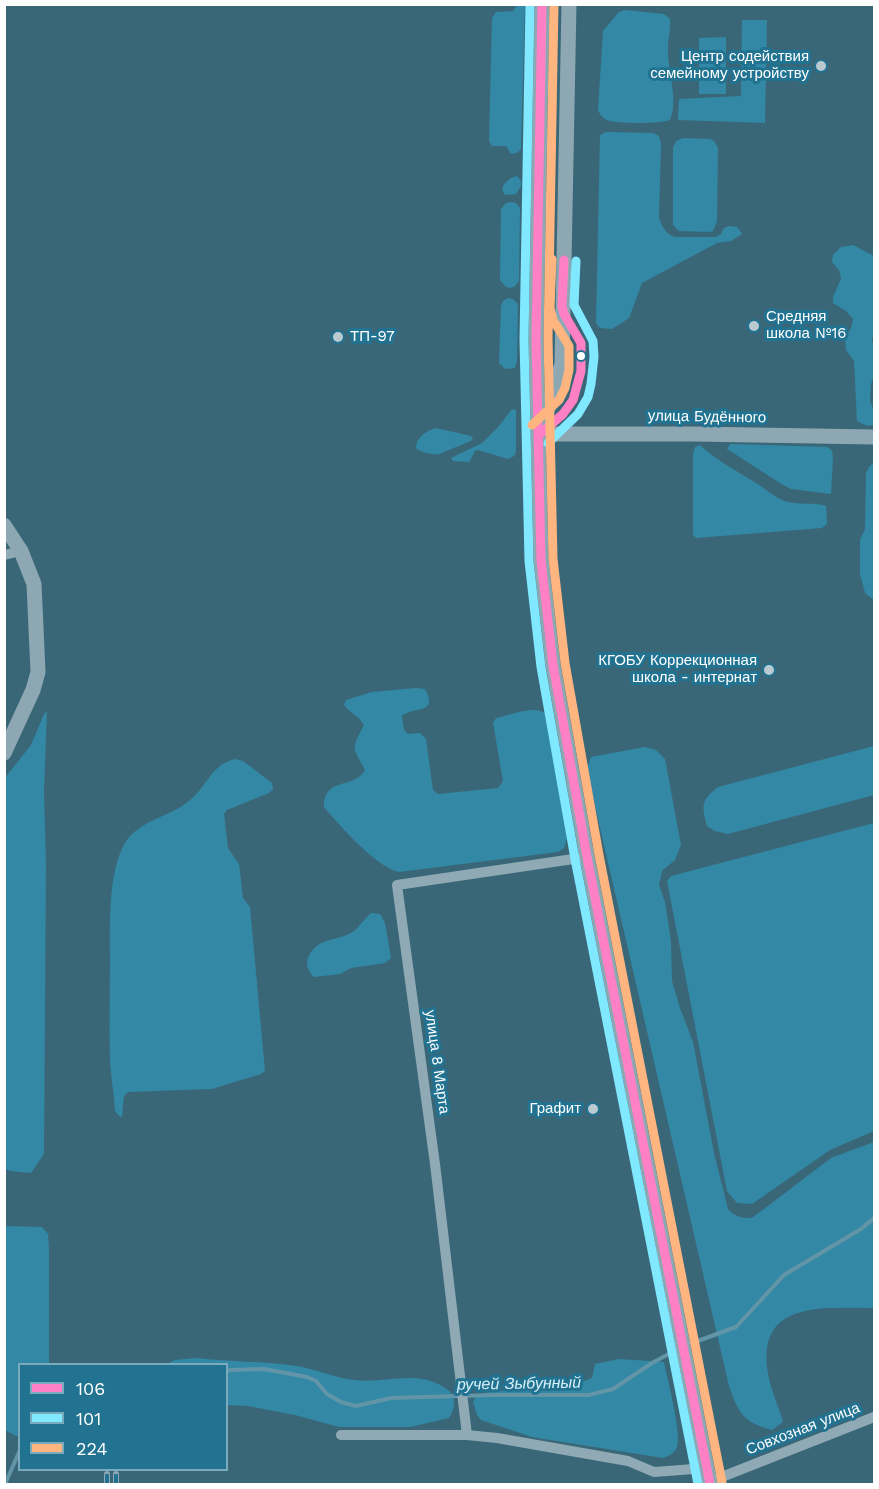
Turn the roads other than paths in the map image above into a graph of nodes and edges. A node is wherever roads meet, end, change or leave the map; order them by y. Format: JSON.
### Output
{"nodes":[{"id":1,"x":542,"y":4,"type":"edge"},
{"id":2,"x":569,"y":4,"type":"edge"},
{"id":3,"x":540,"y":434,"type":"junction"},
{"id":4,"x":874,"y":437,"type":"edge"},
{"id":5,"x":4,"y":525,"type":"edge"},
{"id":6,"x":21,"y":550,"type":"junction"},
{"id":7,"x":4,"y":555,"type":"edge"},
{"id":8,"x":5,"y":751,"type":"edge"},
{"id":9,"x":587,"y":857,"type":"junction"},
{"id":10,"x":874,"y":1417,"type":"edge"},
{"id":11,"x":341,"y":1435,"type":"dead end"},
{"id":12,"x":467,"y":1435,"type":"junction"},
{"id":13,"x":709,"y":1478,"type":"edge"}],
"edges":[{"from":1,"to":3,"type":"main road"},
{"from":2,"to":3,"type":"main road"},
{"from":3,"to":4,"type":"main road","name":"улица Будённого"},
{"from":3,"to":9,"type":"main road"},
{"from":5,"to":6,"type":"main road"},
{"from":6,"to":7,"type":"street"},
{"from":6,"to":8,"type":"main road"},
{"from":9,"to":12,"type":"street","name":"улица 8 Марта"},
{"from":9,"to":13,"type":"main road"},
{"from":10,"to":13,"type":"street","name":"Совхозная улица"},
{"from":11,"to":12,"type":"street"},
{"from":12,"to":13,"type":"street"}]}
